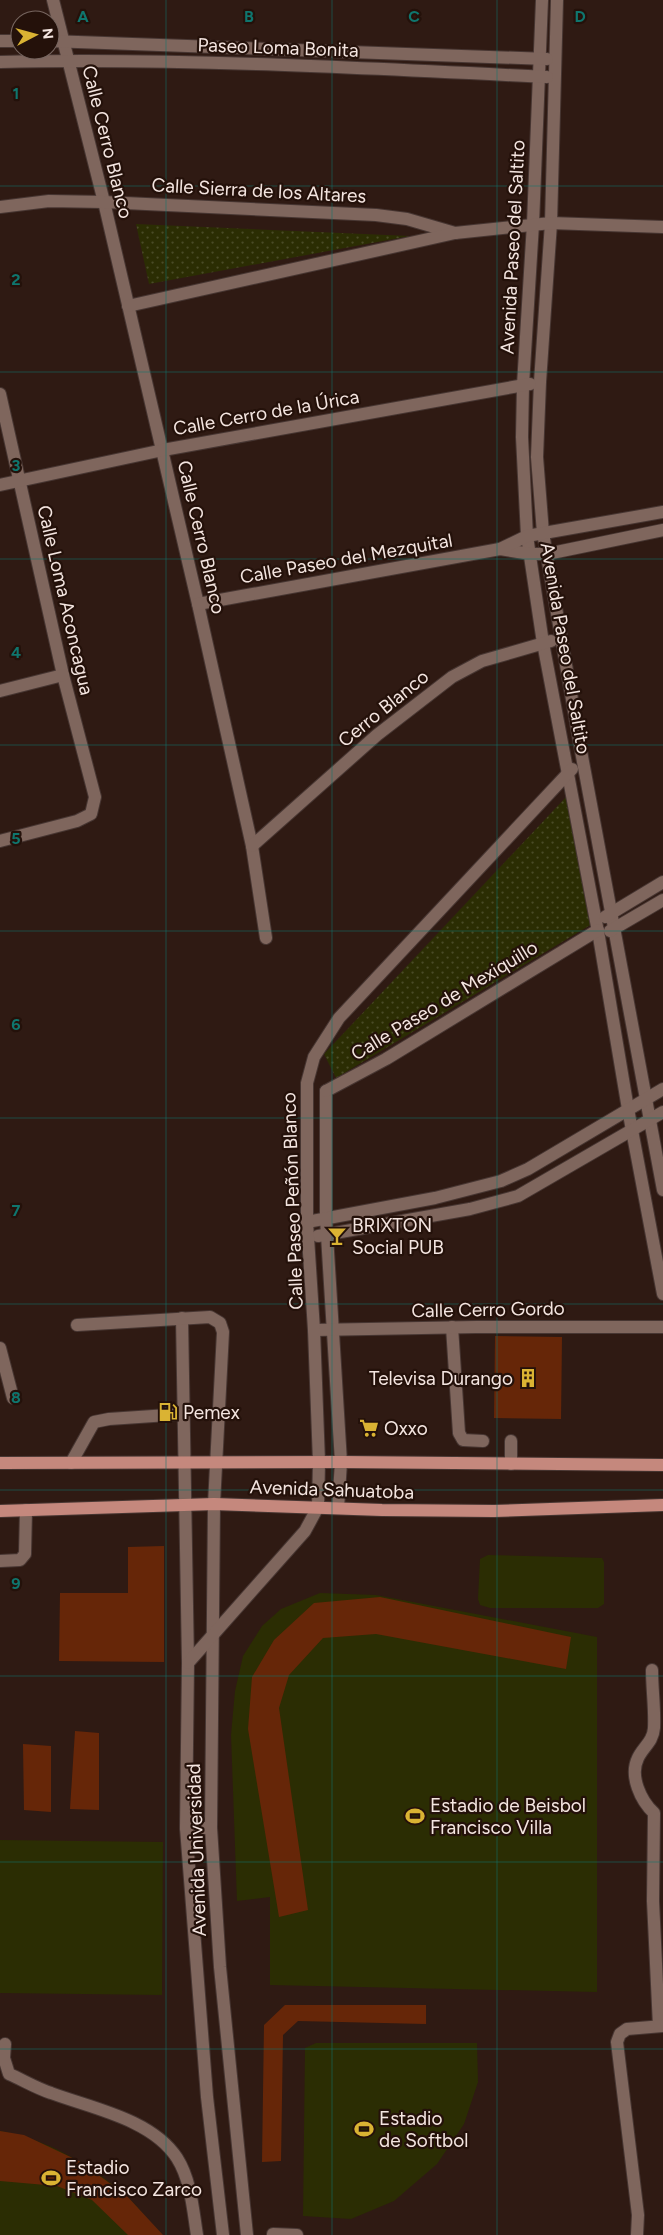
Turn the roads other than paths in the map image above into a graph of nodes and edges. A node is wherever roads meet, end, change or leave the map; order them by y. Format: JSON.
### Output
{"nodes":[{"id":1,"x":542,"y":0,"type":"edge"},
{"id":2,"x":557,"y":0,"type":"edge"},
{"id":3,"x":60,"y":41,"type":"edge"},
{"id":4,"x":60,"y":48,"type":"edge"},
{"id":5,"x":540,"y":59,"type":"junction"},
{"id":6,"x":555,"y":59,"type":"junction"},
{"id":7,"x":67,"y":60,"type":"junction"},
{"id":8,"x":0,"y":62,"type":"edge"},
{"id":9,"x":540,"y":77,"type":"junction"},
{"id":10,"x":554,"y":78,"type":"junction"},
{"id":11,"x":104,"y":202,"type":"junction"},
{"id":12,"x":0,"y":207,"type":"edge"},
{"id":13,"x":551,"y":223,"type":"junction"},
{"id":14,"x":533,"y":224,"type":"junction"},
{"id":15,"x":663,"y":227,"type":"edge"},
{"id":16,"x":455,"y":233,"type":"junction"},
{"id":17,"x":128,"y":306,"type":"junction"},
{"id":18,"x":540,"y":382,"type":"junction"},
{"id":19,"x":523,"y":385,"type":"junction"},
{"id":20,"x":0,"y":394,"type":"edge"},
{"id":21,"x":162,"y":450,"type":"junction"},
{"id":22,"x":20,"y":480,"type":"junction"},
{"id":23,"x":0,"y":486,"type":"edge"},
{"id":24,"x":663,"y":512,"type":"edge"},
{"id":25,"x":663,"y":530,"type":"edge"},
{"id":26,"x":543,"y":533,"type":"junction"},
{"id":27,"x":527,"y":536,"type":"junction"},
{"id":28,"x":500,"y":549,"type":"junction"},
{"id":29,"x":530,"y":554,"type":"junction"},
{"id":30,"x":547,"y":554,"type":"junction"},
{"id":31,"x":198,"y":604,"type":"junction"},
{"id":32,"x":561,"y":640,"type":"junction"},
{"id":33,"x":543,"y":643,"type":"junction"},
{"id":34,"x":63,"y":675,"type":"junction"},
{"id":35,"x":0,"y":691,"type":"edge"},
{"id":36,"x":583,"y":760,"type":"junction"},
{"id":37,"x":568,"y":772,"type":"junction"},
{"id":38,"x":0,"y":841,"type":"edge"},
{"id":39,"x":252,"y":846,"type":"junction"},
{"id":40,"x":663,"y":882,"type":"edge"},
{"id":41,"x":663,"y":900,"type":"edge"},
{"id":42,"x":612,"y":912,"type":"junction"},
{"id":43,"x":615,"y":928,"type":"junction"},
{"id":44,"x":598,"y":930,"type":"junction"},
{"id":45,"x":266,"y":938,"type":"dead end"},
{"id":46,"x":307,"y":1083,"type":"junction"},
{"id":47,"x":663,"y":1090,"type":"edge"},
{"id":48,"x":326,"y":1091,"type":"junction"},
{"id":49,"x":646,"y":1099,"type":"junction"},
{"id":50,"x":628,"y":1109,"type":"junction"},
{"id":51,"x":663,"y":1112,"type":"edge"},
{"id":52,"x":650,"y":1120,"type":"junction"},
{"id":53,"x":633,"y":1130,"type":"junction"},
{"id":54,"x":663,"y":1190,"type":"edge"},
{"id":55,"x":326,"y":1219,"type":"junction"},
{"id":56,"x":307,"y":1222,"type":"junction"},
{"id":57,"x":327,"y":1235,"type":"junction"},
{"id":58,"x":308,"y":1238,"type":"junction"},
{"id":59,"x":663,"y":1294,"type":"edge"},
{"id":60,"x":182,"y":1318,"type":"junction"},
{"id":61,"x":77,"y":1325,"type":"dead end"},
{"id":62,"x":452,"y":1327,"type":"junction"},
{"id":63,"x":663,"y":1327,"type":"edge"},
{"id":64,"x":314,"y":1330,"type":"junction"},
{"id":65,"x":334,"y":1330,"type":"junction"},
{"id":66,"x":0,"y":1348,"type":"edge"},
{"id":67,"x":13,"y":1398,"type":"dead end"},
{"id":68,"x":184,"y":1414,"type":"junction"},
{"id":69,"x":483,"y":1441,"type":"dead end"},
{"id":70,"x":511,"y":1441,"type":"dead end"},
{"id":71,"x":319,"y":1462,"type":"junction"},
{"id":72,"x":341,"y":1462,"type":"junction"},
{"id":73,"x":0,"y":1463,"type":"edge"},
{"id":74,"x":71,"y":1463,"type":"junction"},
{"id":75,"x":184,"y":1463,"type":"junction"},
{"id":76,"x":217,"y":1463,"type":"junction"},
{"id":77,"x":511,"y":1464,"type":"junction"},
{"id":78,"x":663,"y":1465,"type":"edge"},
{"id":79,"x":214,"y":1504,"type":"junction"},
{"id":80,"x":185,"y":1505,"type":"junction"},
{"id":81,"x":663,"y":1505,"type":"edge"},
{"id":82,"x":318,"y":1507,"type":"junction"},
{"id":83,"x":338,"y":1508,"type":"junction"},
{"id":84,"x":26,"y":1510,"type":"junction"},
{"id":85,"x":0,"y":1511,"type":"edge"},
{"id":86,"x":0,"y":1561,"type":"edge"},
{"id":87,"x":212,"y":1636,"type":"junction"},
{"id":88,"x":188,"y":1663,"type":"junction"},
{"id":89,"x":652,"y":1670,"type":"dead end"},
{"id":90,"x":186,"y":1828,"type":"junction"},
{"id":91,"x":211,"y":1828,"type":"junction"},
{"id":92,"x":661,"y":2026,"type":"edge"},
{"id":93,"x":5,"y":2044,"type":"dead end"},
{"id":94,"x":273,"y":2234,"type":"edge"},
{"id":95,"x":197,"y":2235,"type":"edge"},
{"id":96,"x":222,"y":2235,"type":"edge"},
{"id":97,"x":247,"y":2235,"type":"edge"},
{"id":98,"x":297,"y":2235,"type":"edge"},
{"id":99,"x":637,"y":2235,"type":"edge"}],
"edges":[{"from":1,"to":5,"type":"street","name":"Avenida Paseo del Saltito"},
{"from":2,"to":6,"type":"street","name":"Avenida Paseo del Saltito"},
{"from":3,"to":5,"type":"street","name":"Paseo Loma Bonita"},
{"from":4,"to":7,"type":"street","name":"Calle Cerro Blanco"},
{"from":5,"to":6,"type":"street","name":"Paseo Loma Bonita"},
{"from":5,"to":9,"type":"street","name":"Avenida Paseo del Saltito"},
{"from":6,"to":10,"type":"street","name":"Avenida Paseo del Saltito"},
{"from":7,"to":8,"type":"street","name":"Paseo Loma Bonita"},
{"from":7,"to":9,"type":"street","name":"Paseo Loma Bonita"},
{"from":7,"to":11,"type":"street","name":"Calle Cerro Blanco"},
{"from":9,"to":10,"type":"street","name":"Paseo Loma Bonita"},
{"from":9,"to":14,"type":"street","name":"Avenida Paseo del Saltito"},
{"from":10,"to":13,"type":"street","name":"Avenida Paseo del Saltito"},
{"from":11,"to":12,"type":"street","name":"Calle Sierra de los Altares"},
{"from":11,"to":16,"type":"street","name":"Calle Sierra de los Altares"},
{"from":11,"to":17,"type":"street","name":"Calle Cerro Blanco"},
{"from":13,"to":14,"type":"street","name":"Calle Sierra de los Altares"},
{"from":13,"to":15,"type":"street","name":"Calle Sierra de los Altares"},
{"from":13,"to":18,"type":"street","name":"Avenida Paseo del Saltito"},
{"from":14,"to":16,"type":"street","name":"Calle Sierra de los Altares"},
{"from":14,"to":19,"type":"street","name":"Avenida Paseo del Saltito"},
{"from":16,"to":17,"type":"street","name":"Calle Sierra de los Altares"},
{"from":17,"to":21,"type":"street","name":"Calle Cerro Blanco"},
{"from":18,"to":19,"type":"street","name":"Calle Cerro de la Úrica"},
{"from":18,"to":26,"type":"street","name":"Avenida Paseo del Saltito"},
{"from":19,"to":21,"type":"street","name":"Calle Cerro de la Úrica"},
{"from":19,"to":27,"type":"street","name":"Avenida Paseo del Saltito"},
{"from":20,"to":22,"type":"street","name":"Calle Loma Aconcagua"},
{"from":21,"to":22,"type":"street","name":"Calle Cerro de la Úrica"},
{"from":21,"to":31,"type":"street","name":"Calle Cerro Blanco"},
{"from":22,"to":23,"type":"street","name":"Calle Cerro de la Úrica"},
{"from":22,"to":34,"type":"street","name":"Calle Loma Aconcagua"},
{"from":24,"to":26,"type":"street","name":"Calle Paseo del Mezquital"},
{"from":25,"to":30,"type":"street","name":"Calle Paseo del Mezquital"},
{"from":26,"to":27,"type":"street","name":"Calle Paseo del Mezquital"},
{"from":26,"to":30,"type":"street","name":"Avenida Paseo del Saltito"},
{"from":27,"to":28,"type":"street","name":"Calle Paseo del Mezquital"},
{"from":27,"to":29,"type":"street","name":"Avenida Paseo del Saltito"},
{"from":28,"to":29,"type":"street","name":"Calle Paseo del Mezquital"},
{"from":28,"to":31,"type":"street","name":"Calle Paseo del Mezquital"},
{"from":29,"to":30,"type":"street","name":"Calle Paseo del Mezquital"},
{"from":29,"to":33,"type":"street","name":"Avenida Paseo del Saltito"},
{"from":30,"to":32,"type":"street","name":"Avenida Paseo del Saltito"},
{"from":31,"to":39,"type":"street","name":"Calle Cerro Blanco"},
{"from":32,"to":33,"type":"street","name":"Cerro Blanco"},
{"from":32,"to":36,"type":"street","name":"Avenida Paseo del Saltito"},
{"from":33,"to":37,"type":"street","name":"Avenida Paseo del Saltito"},
{"from":33,"to":39,"type":"street","name":"Cerro Blanco"},
{"from":34,"to":35,"type":"street"},
{"from":34,"to":38,"type":"street","name":"Calle Loma Aconcagua"},
{"from":36,"to":37,"type":"street","name":"Calle Paseo Peñón Blanco"},
{"from":36,"to":42,"type":"street","name":"Avenida Paseo del Saltito"},
{"from":37,"to":44,"type":"street","name":"Avenida Paseo del Saltito"},
{"from":37,"to":46,"type":"street","name":"Calle Paseo Peñón Blanco"},
{"from":39,"to":45,"type":"street","name":"Calle Cerro Blanco"},
{"from":40,"to":42,"type":"street","name":"Calle Paseo de Mexiquillo"},
{"from":41,"to":43,"type":"street","name":"Calle Paseo de Mexiquillo"},
{"from":42,"to":43,"type":"street","name":"Avenida Paseo del Saltito"},
{"from":42,"to":44,"type":"street","name":"Calle Paseo de Mexiquillo"},
{"from":43,"to":44,"type":"street","name":"Calle Paseo de Mexiquillo"},
{"from":43,"to":49,"type":"street","name":"Avenida Paseo del Saltito"},
{"from":44,"to":48,"type":"street","name":"Calle Paseo de Mexiquillo"},
{"from":44,"to":50,"type":"street","name":"Avenida Paseo del Saltito"},
{"from":46,"to":48,"type":"street"},
{"from":46,"to":56,"type":"street","name":"Calle Paseo Peñón Blanco"},
{"from":47,"to":49,"type":"street"},
{"from":48,"to":55,"type":"street","name":"Calle Paseo Peñón Blanco"},
{"from":49,"to":50,"type":"street"},
{"from":49,"to":52,"type":"street","name":"Avenida Paseo del Saltito"},
{"from":50,"to":53,"type":"street","name":"Avenida Paseo del Saltito"},
{"from":50,"to":55,"type":"street"},
{"from":51,"to":52,"type":"street"},
{"from":52,"to":53,"type":"street"},
{"from":52,"to":54,"type":"street","name":"Avenida Paseo del Saltito"},
{"from":53,"to":57,"type":"street"},
{"from":53,"to":59,"type":"street","name":"Avenida Paseo del Saltito"},
{"from":55,"to":56,"type":"street"},
{"from":55,"to":57,"type":"street","name":"Calle Paseo Peñón Blanco"},
{"from":56,"to":58,"type":"street","name":"Calle Paseo Peñón Blanco"},
{"from":57,"to":58,"type":"street"},
{"from":57,"to":65,"type":"street","name":"Calle Paseo Peñón Blanco"},
{"from":58,"to":64,"type":"street","name":"Calle Paseo Peñón Blanco"},
{"from":60,"to":61,"type":"street"},
{"from":60,"to":68,"type":"street","name":"Avenida Universidad"},
{"from":60,"to":76,"type":"street","name":"Avenida Universidad"},
{"from":62,"to":63,"type":"street","name":"Calle Cerro Gordo"},
{"from":62,"to":65,"type":"street","name":"Calle Cerro Gordo"},
{"from":62,"to":69,"type":"street"},
{"from":64,"to":65,"type":"street","name":"Calle Cerro Gordo"},
{"from":64,"to":71,"type":"street","name":"Calle Paseo Peñón Blanco"},
{"from":65,"to":72,"type":"street","name":"Calle Paseo Peñón Blanco"},
{"from":66,"to":67,"type":"street"},
{"from":68,"to":74,"type":"street"},
{"from":68,"to":75,"type":"street","name":"Avenida Universidad"},
{"from":70,"to":77,"type":"street"},
{"from":71,"to":72,"type":"main road","name":"Avenida Sahuatoba"},
{"from":71,"to":76,"type":"main road","name":"Avenida Sahuatoba"},
{"from":71,"to":82,"type":"street","name":"Calle Paseo Peñón Blanco"},
{"from":72,"to":77,"type":"main road","name":"Avenida Sahuatoba"},
{"from":72,"to":83,"type":"street","name":"Calle Paseo Peñón Blanco"},
{"from":73,"to":74,"type":"main road","name":"Avenida Sahuatoba"},
{"from":74,"to":75,"type":"main road","name":"Avenida Sahuatoba"},
{"from":75,"to":76,"type":"main road","name":"Avenida Sahuatoba"},
{"from":75,"to":80,"type":"street","name":"Avenida Universidad"},
{"from":76,"to":79,"type":"street","name":"Avenida Universidad"},
{"from":77,"to":78,"type":"main road","name":"Avenida Sahuatoba"},
{"from":79,"to":80,"type":"main road","name":"Avenida Sahuatoba"},
{"from":79,"to":82,"type":"main road","name":"Avenida Sahuatoba"},
{"from":79,"to":87,"type":"street","name":"Avenida Universidad"},
{"from":80,"to":84,"type":"main road","name":"Avenida Sahuatoba"},
{"from":80,"to":88,"type":"street","name":"Avenida Universidad"},
{"from":81,"to":83,"type":"main road","name":"Avenida Sahuatoba"},
{"from":82,"to":83,"type":"main road","name":"Avenida Sahuatoba"},
{"from":82,"to":87,"type":"street"},
{"from":84,"to":85,"type":"main road","name":"Avenida Sahuatoba"},
{"from":84,"to":86,"type":"street"},
{"from":87,"to":88,"type":"street"},
{"from":87,"to":91,"type":"street","name":"Avenida Universidad"},
{"from":88,"to":90,"type":"street","name":"Avenida Universidad"},
{"from":89,"to":92,"type":"street"},
{"from":90,"to":91,"type":"street"},
{"from":90,"to":96,"type":"street","name":"Avenida Universidad"},
{"from":91,"to":97,"type":"street","name":"Avenida Universidad"},
{"from":92,"to":99,"type":"street"},
{"from":93,"to":95,"type":"street"},
{"from":94,"to":98,"type":"street"}]}
